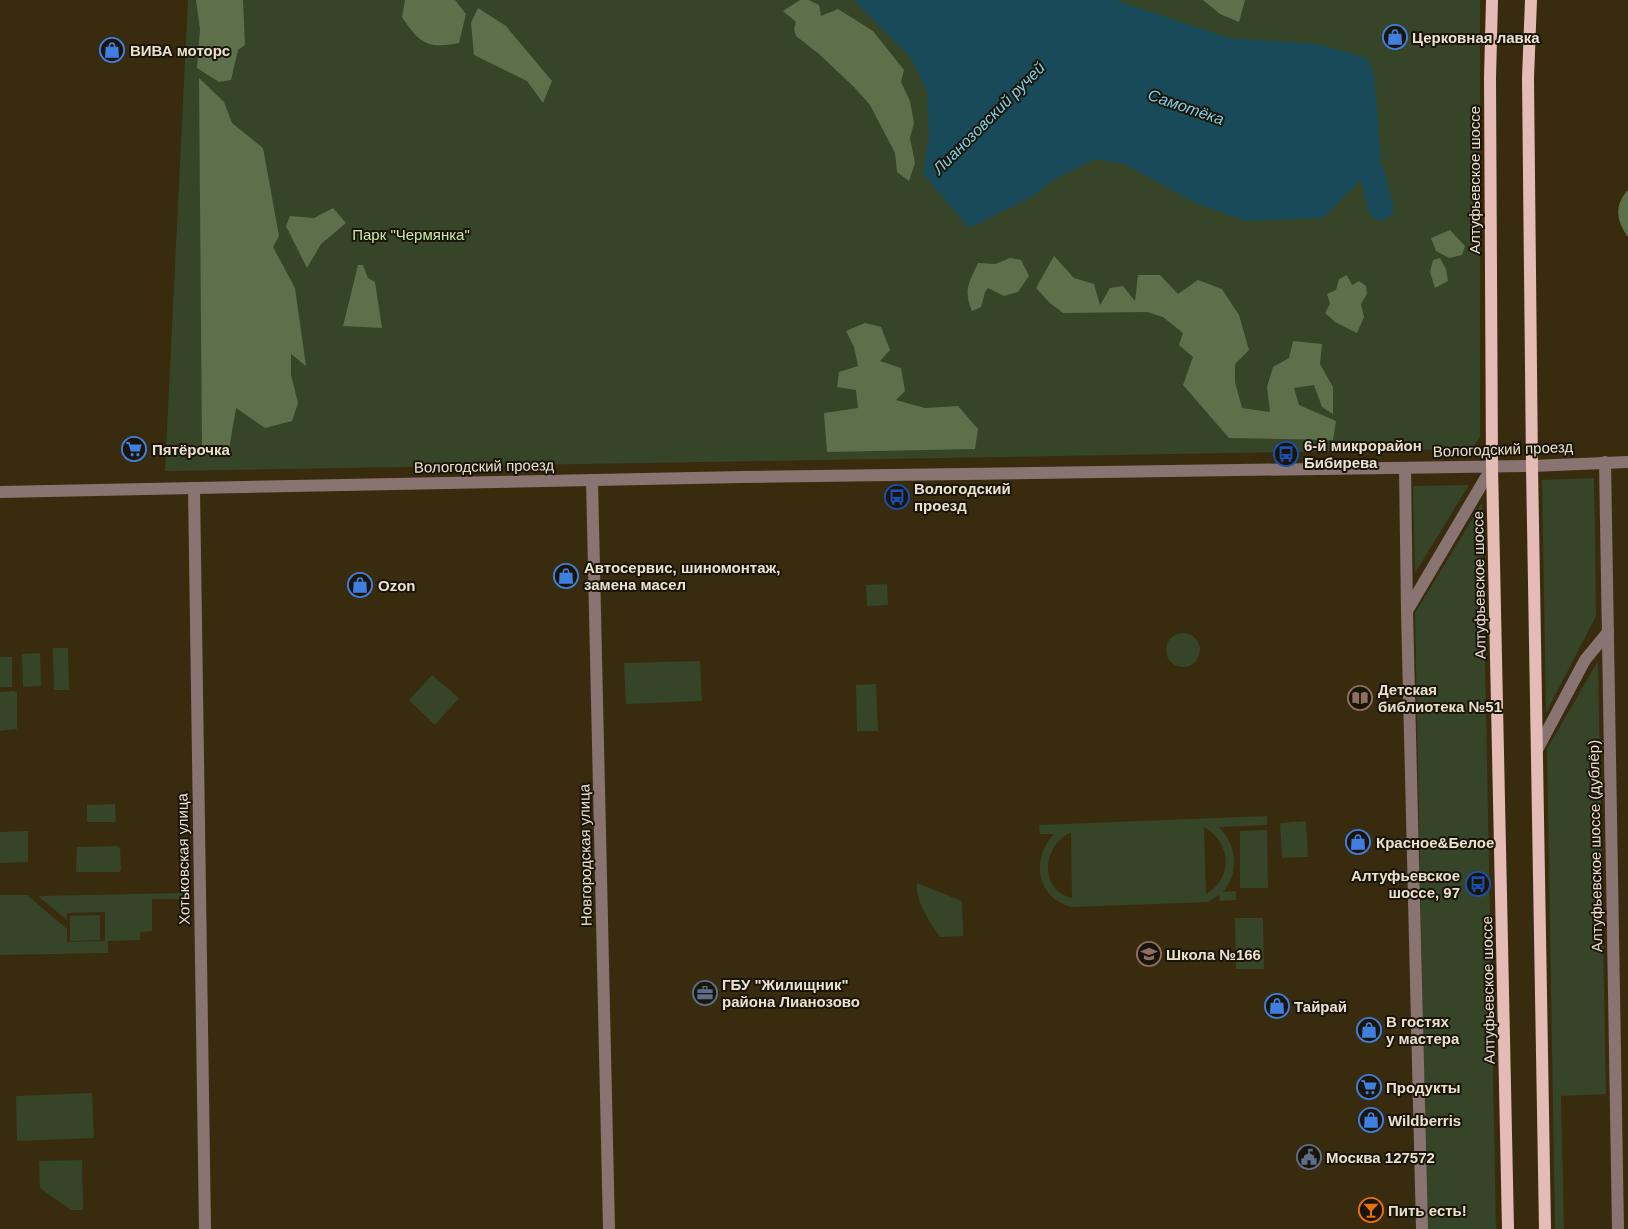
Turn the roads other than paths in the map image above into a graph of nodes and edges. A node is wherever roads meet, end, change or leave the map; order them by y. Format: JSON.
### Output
{"nodes":[{"id":1,"x":1492,"y":0,"type":"edge"},
{"id":2,"x":1530,"y":1,"type":"edge"},
{"id":3,"x":1605,"y":462,"type":"junction"},
{"id":4,"x":1628,"y":462,"type":"edge"},
{"id":5,"x":1532,"y":466,"type":"junction"},
{"id":6,"x":1492,"y":467,"type":"junction"},
{"id":7,"x":1405,"y":468,"type":"junction"},
{"id":8,"x":592,"y":480,"type":"junction"},
{"id":9,"x":194,"y":488,"type":"junction"},
{"id":10,"x":0,"y":492,"type":"edge"},
{"id":11,"x":1407,"y":611,"type":"junction"},
{"id":12,"x":1608,"y":632,"type":"junction"},
{"id":13,"x":1537,"y":750,"type":"junction"},
{"id":14,"x":205,"y":1229,"type":"edge"},
{"id":15,"x":609,"y":1229,"type":"edge"},
{"id":16,"x":1422,"y":1229,"type":"edge"},
{"id":17,"x":1508,"y":1229,"type":"edge"},
{"id":18,"x":1545,"y":1229,"type":"edge"},
{"id":19,"x":1618,"y":1229,"type":"edge"}],
"edges":[{"from":1,"to":6,"type":"main road","name":"Алтуфьевское шоссе"},
{"from":2,"to":5,"type":"main road"},
{"from":3,"to":4,"type":"street","name":"Вологодский проезд"},
{"from":3,"to":5,"type":"street","name":"Вологодский проезд"},
{"from":3,"to":12,"type":"street","name":"Алтуфьевское шоссе (дублёр)"},
{"from":5,"to":6,"type":"street","name":"Вологодский проезд"},
{"from":5,"to":13,"type":"main road"},
{"from":6,"to":7,"type":"street","name":"Вологодский проезд"},
{"from":6,"to":11,"type":"street"},
{"from":6,"to":17,"type":"main road","name":"Алтуфьевское шоссе"},
{"from":7,"to":8,"type":"street","name":"Вологодский проезд"},
{"from":7,"to":11,"type":"street"},
{"from":8,"to":9,"type":"street","name":"Вологодский проезд"},
{"from":8,"to":15,"type":"street","name":"Новгородская улица"},
{"from":9,"to":10,"type":"street","name":"Вологодский проезд"},
{"from":9,"to":14,"type":"street","name":"Хотьковская улица"},
{"from":11,"to":16,"type":"street"},
{"from":12,"to":13,"type":"street"},
{"from":12,"to":19,"type":"street","name":"Алтуфьевское шоссе (дублёр)"},
{"from":13,"to":18,"type":"main road"}]}
